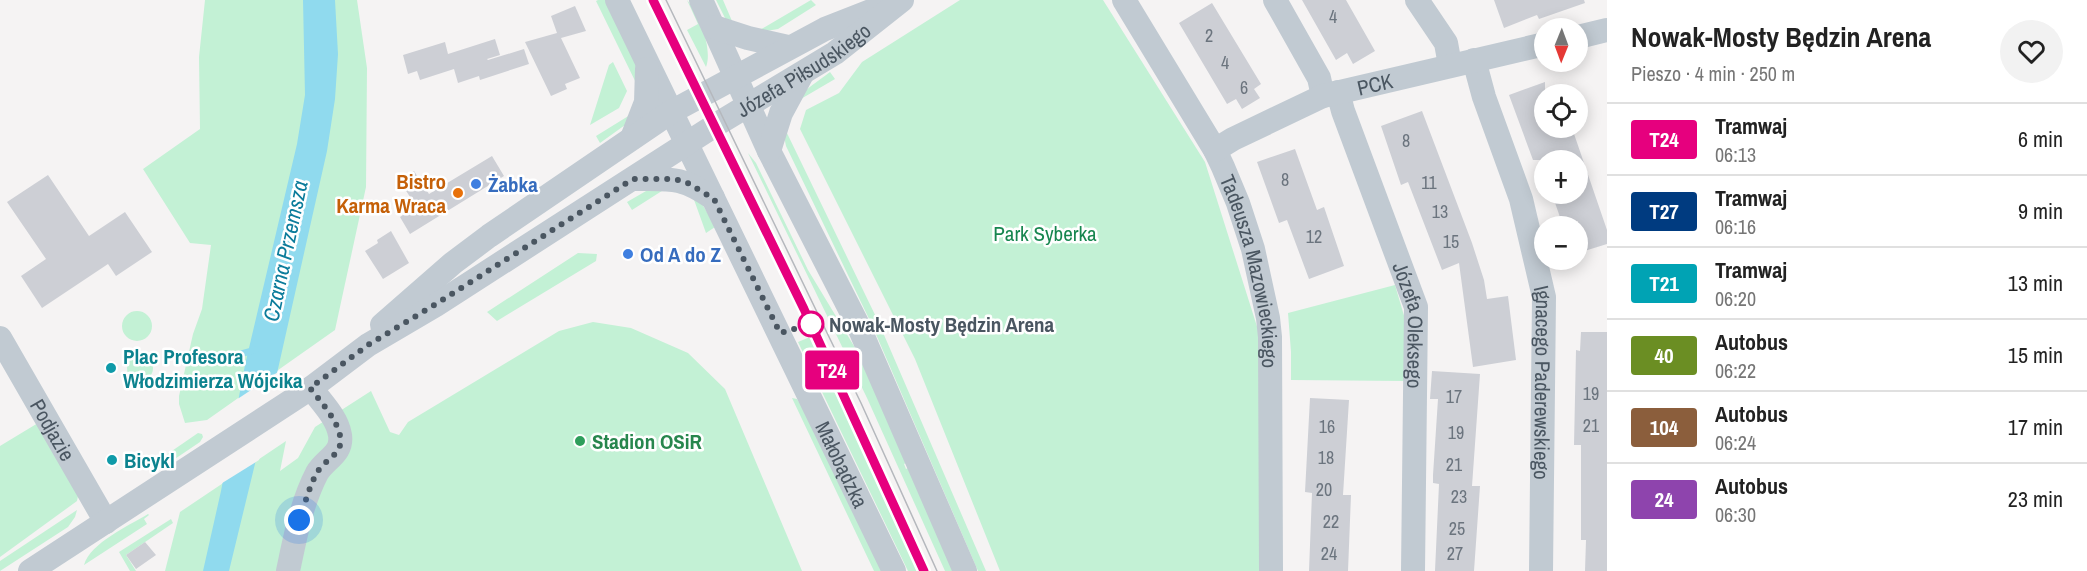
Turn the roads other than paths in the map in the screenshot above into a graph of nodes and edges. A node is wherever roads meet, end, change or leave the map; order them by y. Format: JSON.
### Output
{"nodes":[{"id":1,"x":617,"y":0,"type":"edge"},
{"id":2,"x":701,"y":0,"type":"edge"},
{"id":3,"x":900,"y":0,"type":"edge"},
{"id":4,"x":1124,"y":0,"type":"edge"},
{"id":5,"x":1275,"y":0,"type":"edge"},
{"id":6,"x":1417,"y":0,"type":"edge"},
{"id":7,"x":714,"y":27,"type":"junction"},
{"id":8,"x":1588,"y":37,"type":"edge"},
{"id":9,"x":1606,"y":37,"type":"edge"},
{"id":10,"x":1534,"y":46,"type":"edge"},
{"id":11,"x":788,"y":47,"type":"junction"},
{"id":12,"x":647,"y":60,"type":"junction"},
{"id":13,"x":1474,"y":60,"type":"junction"},
{"id":14,"x":1450,"y":65,"type":"junction"},
{"id":15,"x":802,"y":74,"type":"junction"},
{"id":16,"x":737,"y":77,"type":"junction"},
{"id":17,"x":1331,"y":94,"type":"junction"},
{"id":18,"x":748,"y":106,"type":"junction"},
{"id":19,"x":671,"y":112,"type":"junction"},
{"id":20,"x":632,"y":138,"type":"junction"},
{"id":21,"x":686,"y":145,"type":"junction"},
{"id":22,"x":1215,"y":150,"type":"junction"},
{"id":23,"x":769,"y":151,"type":"junction"},
{"id":24,"x":633,"y":179,"type":"junction"},
{"id":25,"x":714,"y":199,"type":"junction"},
{"id":26,"x":0,"y":338,"type":"edge"},
{"id":27,"x":368,"y":345,"type":"junction"},
{"id":28,"x":310,"y":388,"type":"junction"},
{"id":29,"x":106,"y":522,"type":"junction"},
{"id":30,"x":30,"y":571,"type":"edge"},
{"id":31,"x":288,"y":571,"type":"edge"},
{"id":32,"x":894,"y":571,"type":"edge"},
{"id":33,"x":965,"y":571,"type":"edge"},
{"id":34,"x":1271,"y":571,"type":"edge"},
{"id":35,"x":1413,"y":571,"type":"edge"},
{"id":36,"x":1541,"y":571,"type":"edge"}],
"edges":[{"from":1,"to":12,"type":"street","name":"Małobądzka"},
{"from":2,"to":7,"type":"street"},
{"from":3,"to":11,"type":"street","name":"Józefa Piłsudskiego"},
{"from":3,"to":15,"type":"street","name":"Józefa Piłsudskiego"},
{"from":4,"to":22,"type":"street","name":"Tadeusza Mazowieckiego"},
{"from":5,"to":17,"type":"street","name":"Józefa Oleksego"},
{"from":6,"to":14,"type":"street"},
{"from":7,"to":11,"type":"street"},
{"from":7,"to":16,"type":"street"},
{"from":8,"to":9,"type":"street"},
{"from":10,"to":13,"type":"street","name":"PCK"},
{"from":11,"to":16,"type":"street","name":"Józefa Piłsudskiego"},
{"from":12,"to":19,"type":"street","name":"Małobądzka"},
{"from":12,"to":20,"type":"street"},
{"from":13,"to":14,"type":"street","name":"PCK"},
{"from":13,"to":36,"type":"street","name":"Ignacego Paderewskiego"},
{"from":14,"to":17,"type":"street","name":"PCK"},
{"from":15,"to":18,"type":"street","name":"Józefa Piłsudskiego"},
{"from":15,"to":23,"type":"street"},
{"from":16,"to":18,"type":"street"},
{"from":16,"to":19,"type":"street","name":"Józefa Piłsudskiego"},
{"from":17,"to":22,"type":"street","name":"PCK"},
{"from":17,"to":35,"type":"street","name":"Józefa Oleksego"},
{"from":18,"to":21,"type":"street","name":"Józefa Piłsudskiego"},
{"from":18,"to":23,"type":"street"},
{"from":19,"to":20,"type":"street","name":"Józefa Piłsudskiego"},
{"from":19,"to":21,"type":"street","name":"Małobądzka"},
{"from":20,"to":27,"type":"street","name":"Józefa Piłsudskiego"},
{"from":21,"to":24,"type":"street","name":"Józefa Piłsudskiego"},
{"from":21,"to":25,"type":"street","name":"Małobądzka"},
{"from":22,"to":34,"type":"street","name":"Tadeusza Mazowieckiego"},
{"from":23,"to":33,"type":"street"},
{"from":24,"to":25,"type":"street"},
{"from":24,"to":27,"type":"street","name":"Józefa Piłsudskiego"},
{"from":25,"to":32,"type":"street","name":"Małobądzka"},
{"from":26,"to":29,"type":"street","name":"Podjazie"},
{"from":27,"to":28,"type":"street","name":"Józefa Piłsudskiego"},
{"from":28,"to":29,"type":"street","name":"Józefa Piłsudskiego"},
{"from":28,"to":31,"type":"street"},
{"from":29,"to":30,"type":"street","name":"Józefa Piłsudskiego"}]}
